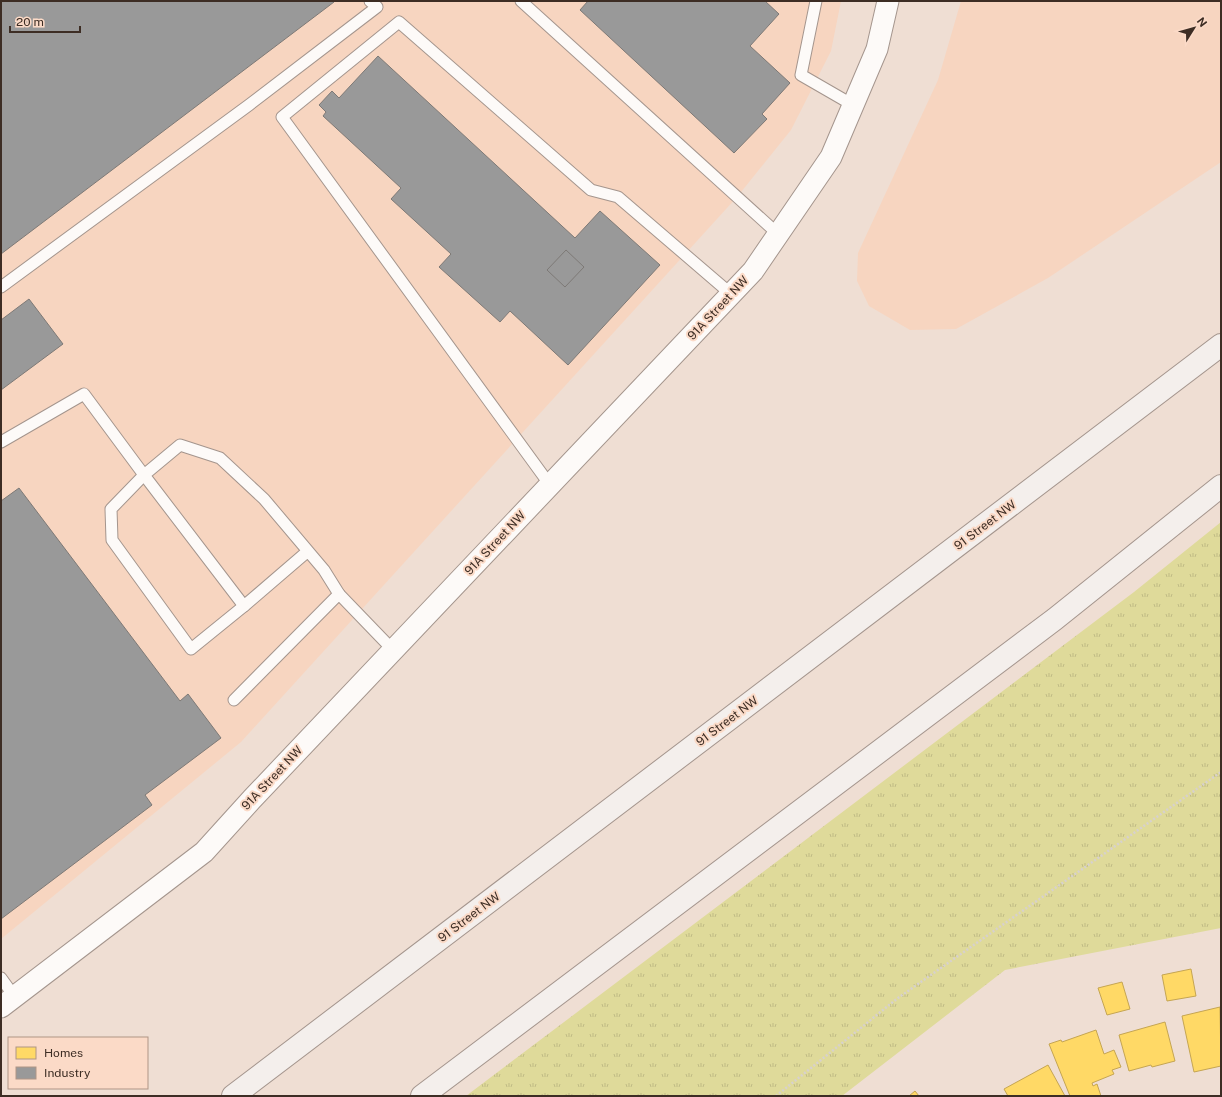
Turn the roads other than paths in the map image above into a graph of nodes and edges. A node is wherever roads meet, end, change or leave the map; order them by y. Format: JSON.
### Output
{"nodes":[{"id":1,"x":370,"y":1,"type":"edge"},
{"id":2,"x":521,"y":1,"type":"edge"},
{"id":3,"x":816,"y":1,"type":"edge"},
{"id":4,"x":888,"y":1,"type":"edge"},
{"id":5,"x":853,"y":105,"type":"junction"},
{"id":6,"x":778,"y":234,"type":"junction"},
{"id":7,"x":1,"y":287,"type":"edge"},
{"id":8,"x":731,"y":294,"type":"junction"},
{"id":9,"x":1221,"y":345,"type":"edge"},
{"id":10,"x":1,"y":442,"type":"edge"},
{"id":11,"x":144,"y":475,"type":"junction"},
{"id":12,"x":550,"y":485,"type":"junction"},
{"id":13,"x":1221,"y":486,"type":"edge"},
{"id":14,"x":308,"y":551,"type":"junction"},
{"id":15,"x":339,"y":594,"type":"junction"},
{"id":16,"x":244,"y":606,"type":"junction"},
{"id":17,"x":394,"y":650,"type":"junction"},
{"id":18,"x":234,"y":700,"type":"dead end"},
{"id":19,"x":1,"y":978,"type":"edge"},
{"id":20,"x":8,"y":1001,"type":"edge"},
{"id":21,"x":233,"y":1096,"type":"edge"},
{"id":22,"x":422,"y":1096,"type":"edge"}],
"edges":[{"from":1,"to":7,"type":"lane"},
{"from":2,"to":6,"type":"lane"},
{"from":3,"to":5,"type":"lane"},
{"from":4,"to":5,"type":"street","name":"91A Street NW"},
{"from":5,"to":6,"type":"street","name":"91A Street NW"},
{"from":6,"to":8,"type":"street","name":"91A Street NW"},
{"from":8,"to":12,"type":"street","name":"91A Street NW"},
{"from":8,"to":12,"type":"lane"},
{"from":9,"to":21,"type":"main road","name":"91 Street NW"},
{"from":10,"to":11,"type":"lane"},
{"from":11,"to":14,"type":"lane"},
{"from":11,"to":16,"type":"lane"},
{"from":11,"to":16,"type":"lane"},
{"from":12,"to":17,"type":"street","name":"91A Street NW"},
{"from":13,"to":22,"type":"main road"},
{"from":14,"to":15,"type":"lane"},
{"from":14,"to":16,"type":"lane"},
{"from":15,"to":17,"type":"lane"},
{"from":15,"to":18,"type":"lane"},
{"from":17,"to":20,"type":"street","name":"91A Street NW"},
{"from":19,"to":20,"type":"lane"}]}
